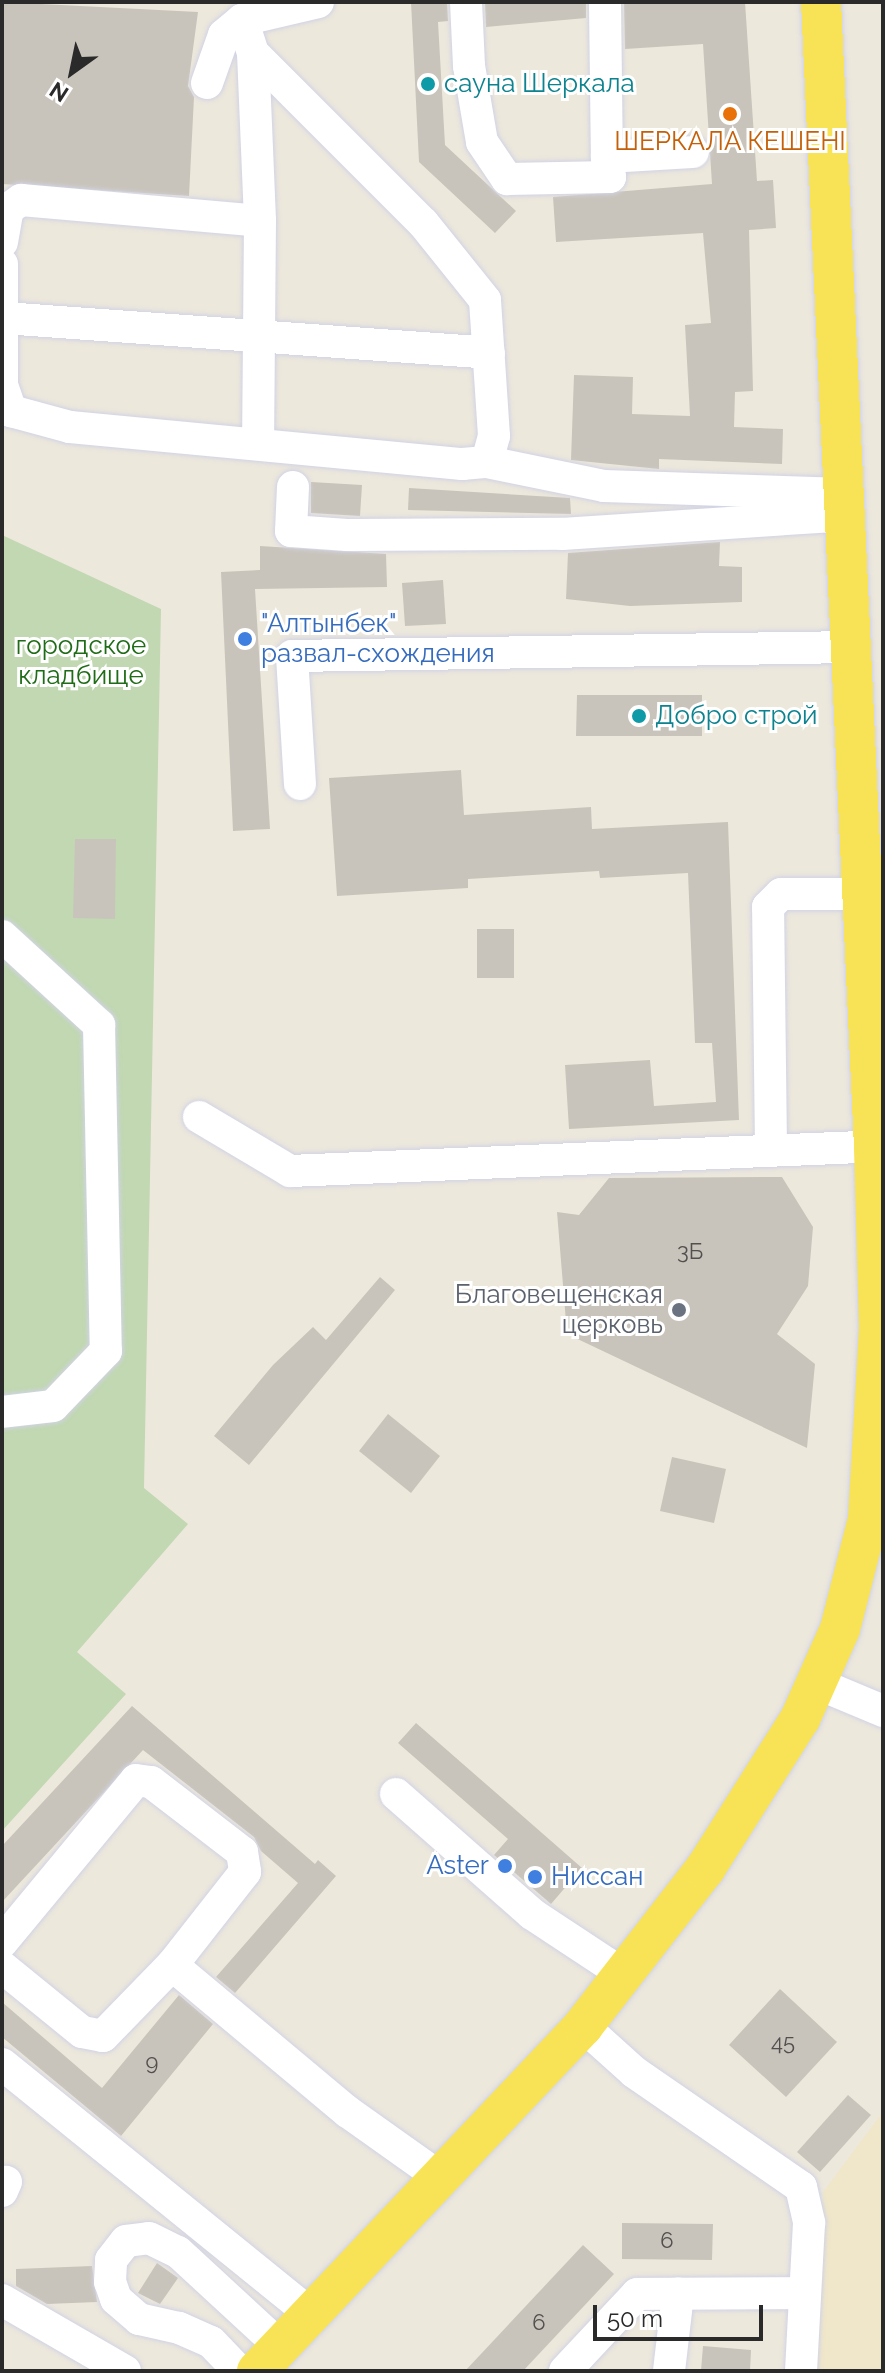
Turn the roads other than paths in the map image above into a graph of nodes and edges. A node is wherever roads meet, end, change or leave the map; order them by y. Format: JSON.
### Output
{"nodes":[{"id":1,"x":318,"y":2,"type":"edge"},
{"id":2,"x":466,"y":2,"type":"edge"},
{"id":3,"x":605,"y":2,"type":"edge"},
{"id":4,"x":821,"y":2,"type":"edge"},
{"id":5,"x":242,"y":20,"type":"junction"},
{"id":6,"x":253,"y":53,"type":"junction"},
{"id":7,"x":207,"y":83,"type":"dead end"},
{"id":8,"x":693,"y":152,"type":"dead end"},
{"id":9,"x":607,"y":157,"type":"junction"},
{"id":10,"x":260,"y":221,"type":"junction"},
{"id":11,"x":2,"y":242,"type":"edge"},
{"id":12,"x":2,"y":264,"type":"edge"},
{"id":13,"x":4,"y":318,"type":"junction"},
{"id":14,"x":259,"y":334,"type":"junction"},
{"id":15,"x":489,"y":353,"type":"junction"},
{"id":16,"x":2,"y":385,"type":"edge"},
{"id":17,"x":258,"y":444,"type":"junction"},
{"id":18,"x":487,"y":462,"type":"junction"},
{"id":19,"x":293,"y":487,"type":"dead end"},
{"id":20,"x":844,"y":504,"type":"junction"},
{"id":21,"x":851,"y":647,"type":"junction"},
{"id":22,"x":300,"y":784,"type":"dead end"},
{"id":23,"x":861,"y":894,"type":"junction"},
{"id":24,"x":2,"y":936,"type":"edge"},
{"id":25,"x":199,"y":1117,"type":"dead end"},
{"id":26,"x":879,"y":1146,"type":"edge"},
{"id":27,"x":771,"y":1147,"type":"junction"},
{"id":28,"x":881,"y":1306,"type":"edge"},
{"id":29,"x":2,"y":1412,"type":"edge"},
{"id":30,"x":816,"y":1683,"type":"junction"},
{"id":31,"x":883,"y":1711,"type":"edge"},
{"id":32,"x":396,"y":1794,"type":"dead end"},
{"id":33,"x":2,"y":1942,"type":"edge"},
{"id":34,"x":172,"y":1965,"type":"junction"},
{"id":35,"x":2,"y":1967,"type":"edge"},
{"id":36,"x":623,"y":1974,"type":"junction"},
{"id":37,"x":583,"y":2026,"type":"junction"},
{"id":38,"x":2,"y":2064,"type":"edge"},
{"id":39,"x":438,"y":2176,"type":"junction"},
{"id":40,"x":805,"y":2293,"type":"junction"},
{"id":41,"x":678,"y":2294,"type":"junction"},
{"id":42,"x":2,"y":2300,"type":"edge"},
{"id":43,"x":309,"y":2313,"type":"junction"},
{"id":44,"x":269,"y":2358,"type":"edge"},
{"id":45,"x":125,"y":2371,"type":"edge"},
{"id":46,"x":239,"y":2371,"type":"edge"},
{"id":47,"x":565,"y":2371,"type":"edge"},
{"id":48,"x":669,"y":2371,"type":"edge"},
{"id":49,"x":801,"y":2371,"type":"edge"}],
"edges":[{"from":1,"to":5,"type":"street"},
{"from":2,"to":9,"type":"street"},
{"from":3,"to":9,"type":"street"},
{"from":4,"to":20,"type":"main road"},
{"from":5,"to":6,"type":"street"},
{"from":5,"to":7,"type":"street"},
{"from":6,"to":10,"type":"street"},
{"from":6,"to":15,"type":"street"},
{"from":8,"to":9,"type":"street"},
{"from":10,"to":11,"type":"street"},
{"from":10,"to":14,"type":"street"},
{"from":12,"to":13,"type":"street"},
{"from":13,"to":14,"type":"street"},
{"from":13,"to":16,"type":"street"},
{"from":14,"to":15,"type":"street"},
{"from":14,"to":17,"type":"street"},
{"from":15,"to":18,"type":"street"},
{"from":16,"to":17,"type":"street"},
{"from":17,"to":18,"type":"street"},
{"from":18,"to":20,"type":"street"},
{"from":19,"to":20,"type":"street"},
{"from":20,"to":21,"type":"main road"},
{"from":21,"to":22,"type":"street"},
{"from":21,"to":23,"type":"main road"},
{"from":23,"to":26,"type":"main road"},
{"from":23,"to":27,"type":"street"},
{"from":24,"to":29,"type":"street"},
{"from":25,"to":27,"type":"street"},
{"from":26,"to":27,"type":"street"},
{"from":26,"to":28,"type":"main road"},
{"from":28,"to":30,"type":"main road"},
{"from":30,"to":31,"type":"street"},
{"from":30,"to":36,"type":"main road"},
{"from":32,"to":36,"type":"street"},
{"from":33,"to":34,"type":"street"},
{"from":34,"to":35,"type":"street"},
{"from":34,"to":39,"type":"street"},
{"from":36,"to":37,"type":"main road"},
{"from":37,"to":39,"type":"main road"},
{"from":37,"to":40,"type":"street"},
{"from":38,"to":43,"type":"street"},
{"from":39,"to":43,"type":"main road"},
{"from":40,"to":41,"type":"street"},
{"from":40,"to":49,"type":"street"},
{"from":41,"to":47,"type":"street"},
{"from":41,"to":48,"type":"street"},
{"from":42,"to":45,"type":"street"},
{"from":43,"to":44,"type":"main road"},
{"from":44,"to":46,"type":"street"}]}
